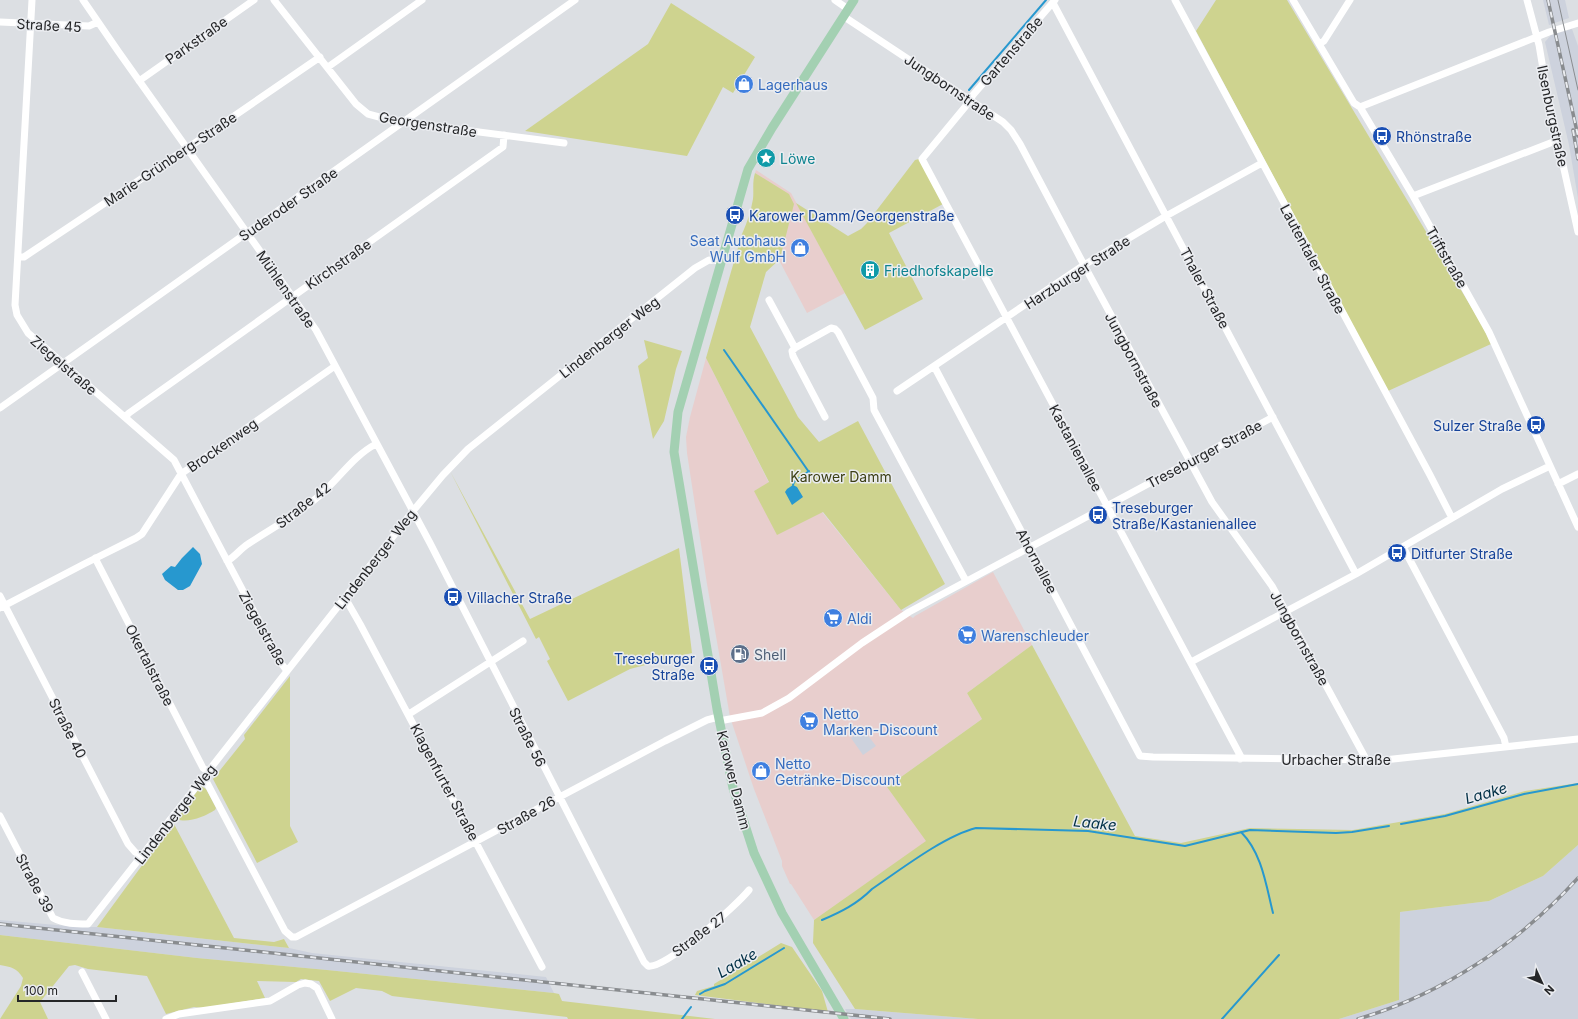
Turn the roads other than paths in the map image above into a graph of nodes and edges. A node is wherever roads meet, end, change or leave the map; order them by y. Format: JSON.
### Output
{"nodes":[{"id":1,"x":32,"y":0,"type":"edge"},
{"id":2,"x":83,"y":0,"type":"edge"},
{"id":3,"x":254,"y":0,"type":"edge"},
{"id":4,"x":274,"y":0,"type":"edge"},
{"id":5,"x":422,"y":0,"type":"edge"},
{"id":6,"x":575,"y":0,"type":"edge"},
{"id":7,"x":835,"y":0,"type":"edge"},
{"id":8,"x":854,"y":0,"type":"edge"},
{"id":9,"x":1175,"y":0,"type":"edge"},
{"id":10,"x":1293,"y":0,"type":"edge"},
{"id":11,"x":1350,"y":0,"type":"edge"},
{"id":12,"x":1527,"y":0,"type":"edge"},
{"id":13,"x":1054,"y":1,"type":"edge"},
{"id":14,"x":845,"y":12,"type":"junction"},
{"id":15,"x":0,"y":22,"type":"edge"},
{"id":16,"x":98,"y":22,"type":"junction"},
{"id":17,"x":1578,"y":23,"type":"edge"},
{"id":18,"x":31,"y":24,"type":"junction"},
{"id":19,"x":1537,"y":36,"type":"junction"},
{"id":20,"x":1319,"y":44,"type":"junction"},
{"id":21,"x":320,"y":57,"type":"junction"},
{"id":22,"x":328,"y":67,"type":"junction"},
{"id":23,"x":139,"y":81,"type":"junction"},
{"id":24,"x":969,"y":100,"type":"junction"},
{"id":25,"x":1360,"y":107,"type":"junction"},
{"id":26,"x":404,"y":122,"type":"junction"},
{"id":27,"x":504,"y":135,"type":"junction"},
{"id":28,"x":1558,"y":140,"type":"junction"},
{"id":29,"x":564,"y":143,"type":"dead end"},
{"id":30,"x":186,"y":149,"type":"junction"},
{"id":31,"x":922,"y":159,"type":"joint"},
{"id":32,"x":1262,"y":163,"type":"junction"},
{"id":33,"x":1413,"y":196,"type":"junction"},
{"id":34,"x":1166,"y":216,"type":"junction"},
{"id":35,"x":1578,"y":232,"type":"edge"},
{"id":36,"x":247,"y":233,"type":"junction"},
{"id":37,"x":18,"y":257,"type":"junction"},
{"id":38,"x":722,"y":261,"type":"junction"},
{"id":39,"x":1084,"y":265,"type":"junction"},
{"id":40,"x":292,"y":297,"type":"junction"},
{"id":41,"x":769,"y":300,"type":"dead end"},
{"id":42,"x":1007,"y":318,"type":"junction"},
{"id":43,"x":795,"y":348,"type":"junction"},
{"id":44,"x":63,"y":363,"type":"junction"},
{"id":45,"x":335,"y":366,"type":"junction"},
{"id":46,"x":934,"y":366,"type":"junction"},
{"id":47,"x":897,"y":391,"type":"dead end"},
{"id":48,"x":0,"y":408,"type":"edge"},
{"id":49,"x":125,"y":417,"type":"junction"},
{"id":50,"x":826,"y":417,"type":"dead end"},
{"id":51,"x":1273,"y":417,"type":"junction"},
{"id":52,"x":376,"y":444,"type":"junction"},
{"id":53,"x":1189,"y":462,"type":"junction"},
{"id":54,"x":1550,"y":466,"type":"junction"},
{"id":55,"x":181,"y":474,"type":"junction"},
{"id":56,"x":1578,"y":474,"type":"edge"},
{"id":57,"x":1558,"y":484,"type":"junction"},
{"id":58,"x":1108,"y":506,"type":"junction"},
{"id":59,"x":413,"y":511,"type":"junction"},
{"id":60,"x":1452,"y":518,"type":"junction"},
{"id":61,"x":1578,"y":527,"type":"edge"},
{"id":62,"x":1030,"y":547,"type":"junction"},
{"id":63,"x":1402,"y":547,"type":"junction"},
{"id":64,"x":95,"y":558,"type":"junction"},
{"id":65,"x":226,"y":562,"type":"junction"},
{"id":66,"x":1356,"y":574,"type":"junction"},
{"id":67,"x":966,"y":581,"type":"junction"},
{"id":68,"x":0,"y":596,"type":"edge"},
{"id":69,"x":343,"y":600,"type":"junction"},
{"id":70,"x":2,"y":607,"type":"edge"},
{"id":71,"x":1287,"y":612,"type":"junction"},
{"id":72,"x":523,"y":641,"type":"dead end"},
{"id":73,"x":491,"y":662,"type":"junction"},
{"id":74,"x":1191,"y":662,"type":"junction"},
{"id":75,"x":287,"y":671,"type":"junction"},
{"id":76,"x":409,"y":714,"type":"junction"},
{"id":77,"x":718,"y":719,"type":"junction"},
{"id":78,"x":1578,"y":739,"type":"edge"},
{"id":79,"x":1506,"y":747,"type":"junction"},
{"id":80,"x":1140,"y":756,"type":"joint"},
{"id":81,"x":1240,"y":759,"type":"junction"},
{"id":82,"x":1367,"y":761,"type":"junction"},
{"id":83,"x":207,"y":771,"type":"junction"},
{"id":84,"x":202,"y":778,"type":"junction"},
{"id":85,"x":559,"y":797,"type":"junction"},
{"id":86,"x":0,"y":816,"type":"edge"},
{"id":87,"x":477,"y":842,"type":"junction"},
{"id":88,"x":142,"y":856,"type":"junction"},
{"id":89,"x":749,"y":890,"type":"dead end"},
{"id":90,"x":88,"y":924,"type":"joint"},
{"id":91,"x":644,"y":962,"type":"joint"},
{"id":92,"x":542,"y":967,"type":"dead end"},
{"id":93,"x":82,"y":972,"type":"dead end"},
{"id":94,"x":106,"y":1019,"type":"edge"},
{"id":95,"x":166,"y":1019,"type":"edge"},
{"id":96,"x":332,"y":1019,"type":"edge"},
{"id":97,"x":844,"y":1019,"type":"edge"}],
"edges":[{"from":1,"to":18,"type":"street","name":"Ziegelstraße"},
{"from":2,"to":16,"type":"street","name":"Mühlenstraße"},
{"from":3,"to":23,"type":"street","name":"Parkstraße"},
{"from":4,"to":21,"type":"street","name":"Georgenstraße"},
{"from":5,"to":22,"type":"street"},
{"from":6,"to":26,"type":"street","name":"Suderoder Straße"},
{"from":7,"to":14,"type":"street","name":"Jungbornstraße"},
{"from":8,"to":14,"type":"main road","name":"Karower Damm"},
{"from":9,"to":32,"type":"street","name":"Lautentaler Straße"},
{"from":10,"to":20,"type":"street","name":"Triftstraße"},
{"from":11,"to":20,"type":"street"},
{"from":12,"to":19,"type":"street","name":"Ilsenburgstraße"},
{"from":13,"to":24,"type":"street","name":"Gartenstraße"},
{"from":13,"to":34,"type":"street","name":"Thaler Straße"},
{"from":14,"to":24,"type":"street","name":"Jungbornstraße"},
{"from":14,"to":38,"type":"main road","name":"Karower Damm"},
{"from":15,"to":18,"type":"street","name":"Straße 45"},
{"from":16,"to":18,"type":"street","name":"Straße 45"},
{"from":16,"to":23,"type":"street","name":"Mühlenstraße"},
{"from":17,"to":19,"type":"street"},
{"from":18,"to":37,"type":"street","name":"Ziegelstraße"},
{"from":19,"to":25,"type":"street"},
{"from":19,"to":28,"type":"street","name":"Ilsenburgstraße"},
{"from":20,"to":25,"type":"street","name":"Triftstraße"},
{"from":21,"to":22,"type":"street","name":"Georgenstraße"},
{"from":21,"to":30,"type":"street","name":"Marie-Grünberg-Straße"},
{"from":22,"to":26,"type":"street","name":"Georgenstraße"},
{"from":23,"to":30,"type":"street","name":"Mühlenstraße"},
{"from":24,"to":31,"type":"street","name":"Gartenstraße"},
{"from":24,"to":39,"type":"street","name":"Jungbornstraße"},
{"from":25,"to":33,"type":"street","name":"Triftstraße"},
{"from":26,"to":27,"type":"street","name":"Georgenstraße"},
{"from":26,"to":36,"type":"street","name":"Suderoder Straße"},
{"from":27,"to":29,"type":"street","name":"Georgenstraße"},
{"from":27,"to":40,"type":"street","name":"Kirchstraße"},
{"from":28,"to":33,"type":"street"},
{"from":28,"to":35,"type":"street","name":"Ilsenburgstraße"},
{"from":30,"to":36,"type":"street","name":"Mühlenstraße"},
{"from":30,"to":37,"type":"street","name":"Marie-Grünberg-Straße"},
{"from":31,"to":42,"type":"street","name":"Kastanienallee"},
{"from":32,"to":34,"type":"street","name":"Harzburger Straße"},
{"from":32,"to":60,"type":"street","name":"Lautentaler Straße"},
{"from":33,"to":54,"type":"street","name":"Triftstraße"},
{"from":34,"to":39,"type":"street","name":"Harzburger Straße"},
{"from":34,"to":51,"type":"street","name":"Thaler Straße"},
{"from":36,"to":40,"type":"street","name":"Mühlenstraße"},
{"from":36,"to":44,"type":"street","name":"Suderoder Straße"},
{"from":37,"to":44,"type":"street","name":"Ziegelstraße"},
{"from":38,"to":59,"type":"street","name":"Lindenberger Weg"},
{"from":38,"to":77,"type":"main road","name":"Karower Damm"},
{"from":39,"to":42,"type":"street","name":"Harzburger Straße"},
{"from":39,"to":53,"type":"street","name":"Jungbornstraße"},
{"from":40,"to":45,"type":"street","name":"Mühlenstraße"},
{"from":40,"to":49,"type":"street","name":"Kirchstraße"},
{"from":41,"to":43,"type":"street"},
{"from":42,"to":46,"type":"street","name":"Harzburger Straße"},
{"from":42,"to":58,"type":"street","name":"Kastanienallee"},
{"from":43,"to":50,"type":"street"},
{"from":43,"to":67,"type":"street"},
{"from":44,"to":48,"type":"street","name":"Suderoder Straße"},
{"from":44,"to":49,"type":"street","name":"Ziegelstraße"},
{"from":45,"to":52,"type":"street","name":"Mühlenstraße"},
{"from":45,"to":55,"type":"street","name":"Brockenweg"},
{"from":46,"to":47,"type":"street","name":"Harzburger Straße"},
{"from":46,"to":62,"type":"street","name":"Ahornallee"},
{"from":49,"to":55,"type":"street","name":"Ziegelstraße"},
{"from":51,"to":53,"type":"street","name":"Treseburger Straße"},
{"from":51,"to":66,"type":"street","name":"Thaler Straße"},
{"from":52,"to":59,"type":"street","name":"Mühlenstraße"},
{"from":52,"to":65,"type":"street","name":"Straße 42"},
{"from":53,"to":58,"type":"street","name":"Treseburger Straße"},
{"from":53,"to":71,"type":"street","name":"Jungbornstraße"},
{"from":54,"to":57,"type":"street","name":"Triftstraße"},
{"from":54,"to":60,"type":"street"},
{"from":55,"to":64,"type":"street","name":"Brockenweg"},
{"from":55,"to":65,"type":"street","name":"Ziegelstraße"},
{"from":56,"to":57,"type":"street"},
{"from":57,"to":61,"type":"street","name":"Triftstraße"},
{"from":58,"to":62,"type":"street","name":"Treseburger Straße"},
{"from":58,"to":74,"type":"street","name":"Kastanienallee"},
{"from":59,"to":69,"type":"street","name":"Lindenberger Weg"},
{"from":59,"to":73,"type":"street","name":"Straße 56"},
{"from":60,"to":63,"type":"street"},
{"from":62,"to":67,"type":"street","name":"Treseburger Straße"},
{"from":62,"to":80,"type":"street","name":"Ahornallee"},
{"from":63,"to":66,"type":"street"},
{"from":63,"to":79,"type":"street"},
{"from":64,"to":70,"type":"street","name":"Brockenweg"},
{"from":64,"to":83,"type":"street","name":"Okertalstraße"},
{"from":65,"to":75,"type":"street","name":"Ziegelstraße"},
{"from":66,"to":71,"type":"street"},
{"from":67,"to":77,"type":"street","name":"Treseburger Straße"},
{"from":68,"to":70,"type":"street","name":"Straße 40"},
{"from":69,"to":75,"type":"street","name":"Lindenberger Weg"},
{"from":69,"to":76,"type":"street","name":"Klagenfurter Straße"},
{"from":70,"to":88,"type":"street","name":"Straße 40"},
{"from":71,"to":74,"type":"street"},
{"from":71,"to":82,"type":"street","name":"Jungbornstraße"},
{"from":72,"to":73,"type":"street"},
{"from":73,"to":76,"type":"street"},
{"from":73,"to":85,"type":"street","name":"Straße 56"},
{"from":74,"to":81,"type":"street","name":"Kastanienallee"},
{"from":75,"to":83,"type":"street","name":"Lindenberger Weg"},
{"from":76,"to":87,"type":"street","name":"Klagenfurter Straße"},
{"from":77,"to":85,"type":"street","name":"Straße 26"},
{"from":77,"to":97,"type":"main road","name":"Karower Damm"},
{"from":78,"to":79,"type":"street","name":"Urbacher Straße"},
{"from":79,"to":82,"type":"street","name":"Urbacher Straße"},
{"from":80,"to":81,"type":"street","name":"Urbacher Straße"},
{"from":81,"to":82,"type":"street","name":"Urbacher Straße"},
{"from":83,"to":84,"type":"street","name":"Lindenberger Weg"},
{"from":84,"to":87,"type":"street","name":"Straße 26"},
{"from":84,"to":88,"type":"street","name":"Lindenberger Weg"},
{"from":85,"to":87,"type":"street","name":"Straße 26"},
{"from":85,"to":91,"type":"street","name":"Straße 56"},
{"from":86,"to":90,"type":"street","name":"Straße 39"},
{"from":87,"to":92,"type":"street","name":"Klagenfurter Straße"},
{"from":88,"to":90,"type":"street","name":"Lindenberger Weg"},
{"from":89,"to":91,"type":"street","name":"Straße 27"},
{"from":93,"to":94,"type":"street"},
{"from":95,"to":96,"type":"street"}]}
